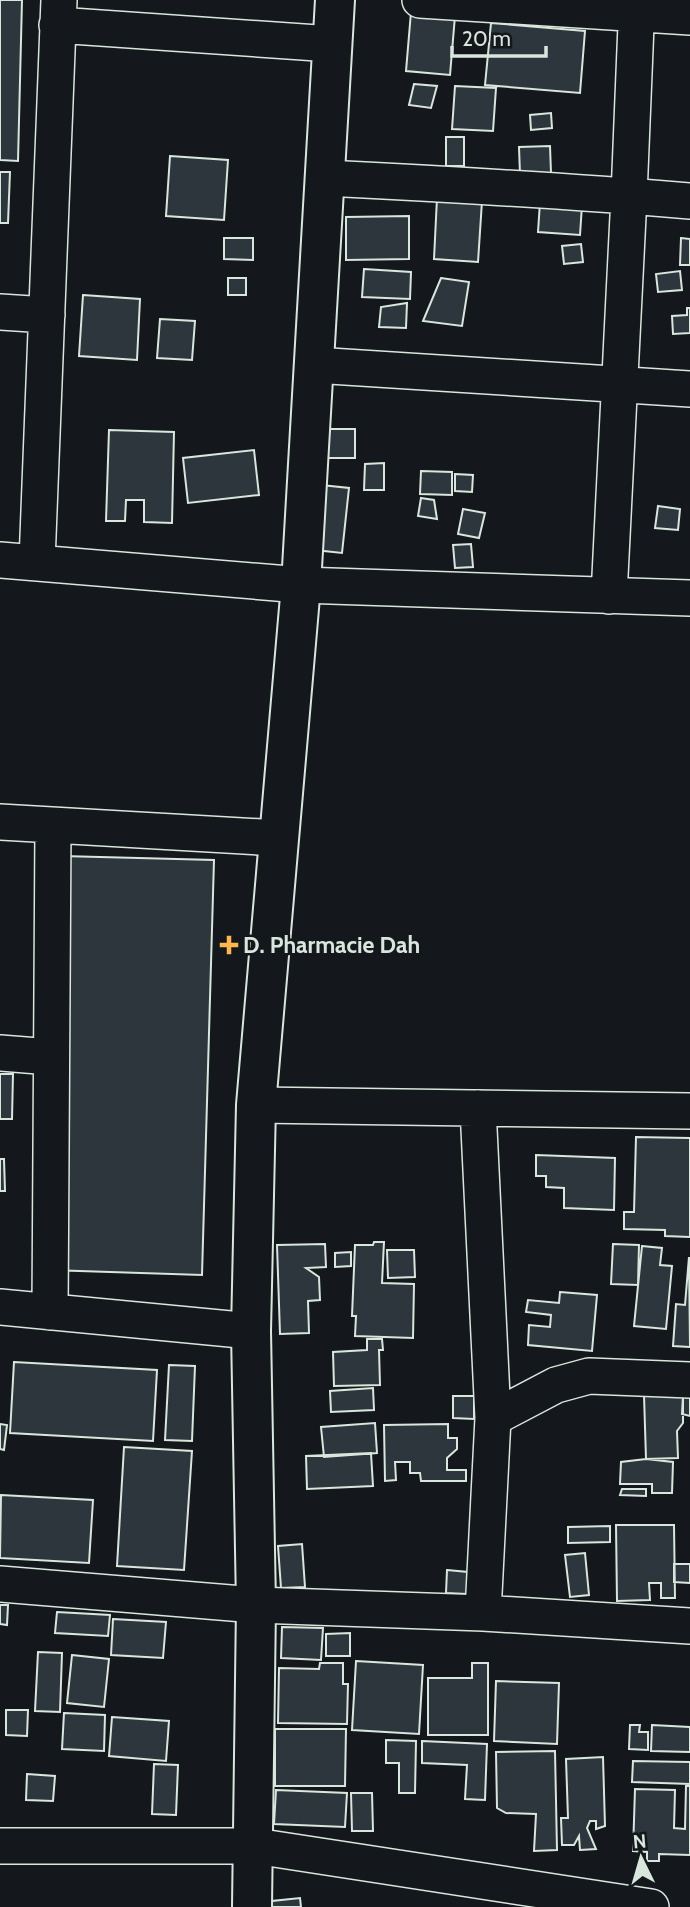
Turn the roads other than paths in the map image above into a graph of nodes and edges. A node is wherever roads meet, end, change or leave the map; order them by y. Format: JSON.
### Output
{"nodes":[{"id":1,"x":335,"y":0,"type":"edge"},
{"id":2,"x":420,"y":0,"type":"edge"},
{"id":3,"x":636,"y":8,"type":"edge"},
{"id":4,"x":58,"y":13,"type":"edge"},
{"id":5,"x":690,"y":18,"type":"edge"},
{"id":6,"x":332,"y":44,"type":"junction"},
{"id":7,"x":325,"y":178,"type":"junction"},
{"id":8,"x":629,"y":196,"type":"junction"},
{"id":9,"x":690,"y":201,"type":"edge"},
{"id":10,"x":0,"y":312,"type":"edge"},
{"id":11,"x":47,"y":315,"type":"junction"},
{"id":12,"x":314,"y":365,"type":"junction"},
{"id":13,"x":618,"y":384,"type":"junction"},
{"id":14,"x":690,"y":388,"type":"edge"},
{"id":15,"x":0,"y":560,"type":"edge"},
{"id":16,"x":37,"y":562,"type":"junction"},
{"id":17,"x":301,"y":585,"type":"junction"},
{"id":18,"x":609,"y":596,"type":"junction"},
{"id":19,"x":690,"y":598,"type":"edge"},
{"id":20,"x":0,"y":822,"type":"edge"},
{"id":21,"x":53,"y":826,"type":"junction"},
{"id":22,"x":278,"y":838,"type":"junction"},
{"id":23,"x":0,"y":1053,"type":"edge"},
{"id":24,"x":51,"y":1057,"type":"junction"},
{"id":25,"x":256,"y":1105,"type":"junction"},
{"id":26,"x":478,"y":1108,"type":"junction"},
{"id":27,"x":690,"y":1111,"type":"edge"},
{"id":28,"x":0,"y":1307,"type":"edge"},
{"id":29,"x":50,"y":1312,"type":"junction"},
{"id":30,"x":251,"y":1331,"type":"junction"},
{"id":31,"x":690,"y":1380,"type":"edge"},
{"id":32,"x":494,"y":1418,"type":"junction"},
{"id":33,"x":0,"y":1584,"type":"edge"},
{"id":34,"x":256,"y":1605,"type":"junction"},
{"id":35,"x":483,"y":1613,"type":"junction"},
{"id":36,"x":690,"y":1626,"type":"edge"},
{"id":37,"x":0,"y":1846,"type":"edge"},
{"id":38,"x":255,"y":1846,"type":"junction"},
{"id":39,"x":481,"y":1895,"type":"edge"},
{"id":40,"x":252,"y":1907,"type":"edge"},
{"id":41,"x":650,"y":1907,"type":"edge"}],
"edges":[{"from":1,"to":6,"type":"main road"},
{"from":2,"to":3,"type":"street"},
{"from":3,"to":5,"type":"street"},
{"from":3,"to":8,"type":"street"},
{"from":4,"to":6,"type":"street"},
{"from":4,"to":11,"type":"street"},
{"from":6,"to":7,"type":"main road"},
{"from":7,"to":8,"type":"street"},
{"from":7,"to":12,"type":"main road"},
{"from":8,"to":9,"type":"street"},
{"from":8,"to":13,"type":"street"},
{"from":10,"to":11,"type":"street"},
{"from":11,"to":16,"type":"street"},
{"from":12,"to":13,"type":"street"},
{"from":12,"to":17,"type":"main road"},
{"from":13,"to":14,"type":"street"},
{"from":13,"to":18,"type":"street"},
{"from":15,"to":16,"type":"street"},
{"from":16,"to":17,"type":"street"},
{"from":17,"to":18,"type":"street"},
{"from":17,"to":22,"type":"main road"},
{"from":18,"to":19,"type":"street"},
{"from":20,"to":21,"type":"street"},
{"from":21,"to":22,"type":"street"},
{"from":21,"to":24,"type":"street"},
{"from":22,"to":25,"type":"main road"},
{"from":23,"to":24,"type":"street"},
{"from":24,"to":29,"type":"street"},
{"from":25,"to":26,"type":"street"},
{"from":25,"to":30,"type":"main road"},
{"from":26,"to":27,"type":"street"},
{"from":26,"to":32,"type":"street"},
{"from":28,"to":29,"type":"street"},
{"from":29,"to":30,"type":"street"},
{"from":30,"to":34,"type":"main road"},
{"from":31,"to":32,"type":"street"},
{"from":32,"to":35,"type":"street"},
{"from":33,"to":34,"type":"street"},
{"from":34,"to":35,"type":"street"},
{"from":34,"to":38,"type":"main road"},
{"from":35,"to":36,"type":"street"},
{"from":37,"to":38,"type":"street"},
{"from":38,"to":39,"type":"street"},
{"from":38,"to":40,"type":"main road"},
{"from":39,"to":41,"type":"street"}]}
